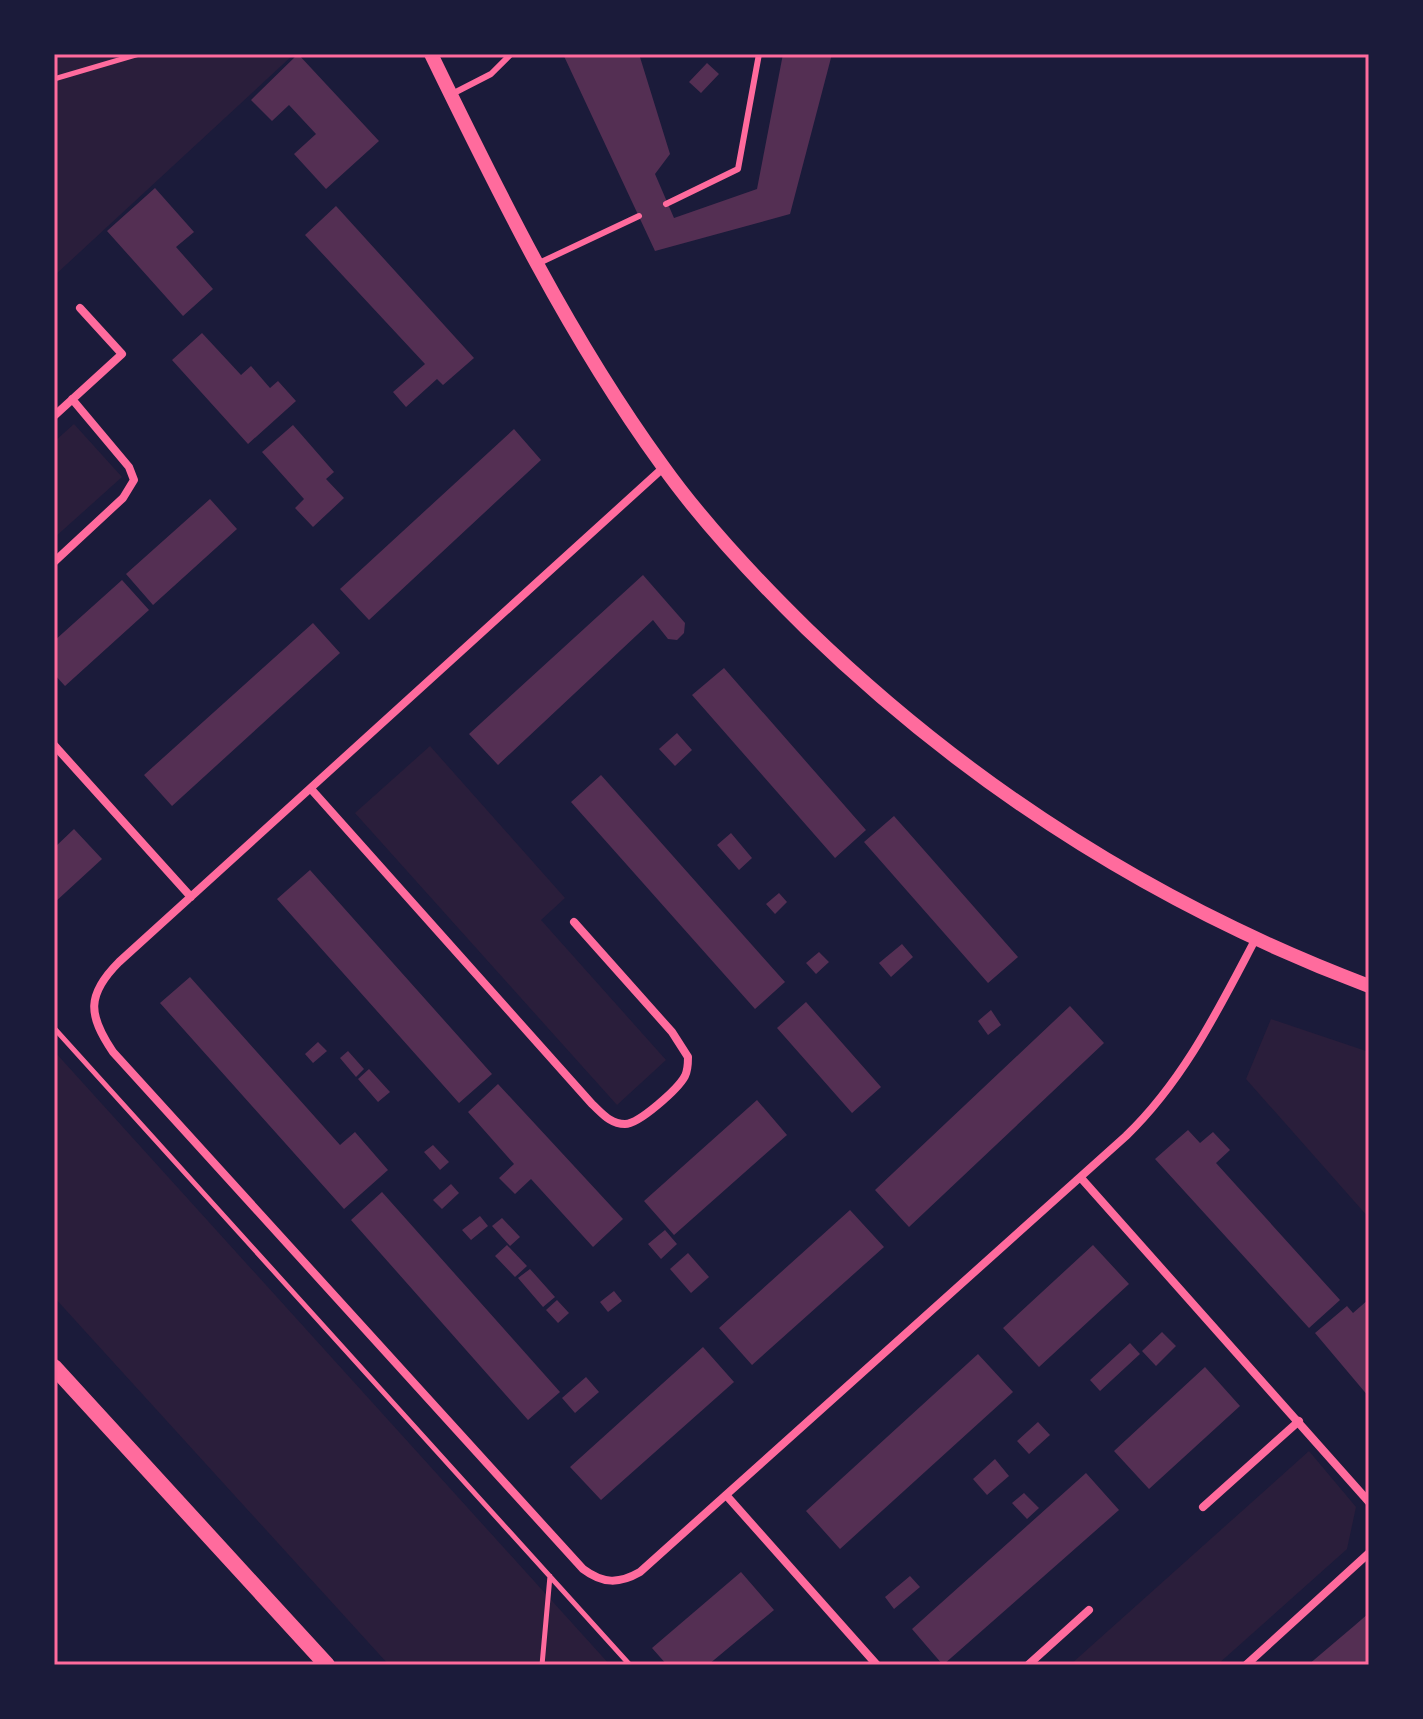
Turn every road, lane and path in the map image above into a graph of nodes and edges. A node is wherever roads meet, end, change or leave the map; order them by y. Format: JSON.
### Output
{"nodes":[{"id":1,"x":139,"y":54,"type":"edge"},
{"id":2,"x":431,"y":54,"type":"edge"},
{"id":3,"x":511,"y":54,"type":"edge"},
{"id":4,"x":759,"y":54,"type":"edge"},
{"id":5,"x":54,"y":79,"type":"edge"},
{"id":6,"x":451,"y":94,"type":"junction"},
{"id":7,"x":666,"y":204,"type":"dead end"},
{"id":8,"x":639,"y":216,"type":"dead end"},
{"id":9,"x":536,"y":265,"type":"junction"},
{"id":10,"x":80,"y":308,"type":"dead end"},
{"id":11,"x":72,"y":399,"type":"junction"},
{"id":12,"x":54,"y":416,"type":"edge"},
{"id":13,"x":663,"y":468,"type":"junction"},
{"id":14,"x":54,"y":562,"type":"edge"},
{"id":15,"x":54,"y":745,"type":"edge"},
{"id":16,"x":311,"y":789,"type":"junction"},
{"id":17,"x":191,"y":897,"type":"junction"},
{"id":18,"x":574,"y":922,"type":"dead end"},
{"id":19,"x":1255,"y":940,"type":"junction"},
{"id":20,"x":1369,"y":986,"type":"edge"},
{"id":21,"x":54,"y":1028,"type":"edge"},
{"id":22,"x":1081,"y":1178,"type":"junction"},
{"id":23,"x":54,"y":1367,"type":"edge"},
{"id":24,"x":1299,"y":1421,"type":"junction"},
{"id":25,"x":726,"y":1495,"type":"junction"},
{"id":26,"x":1369,"y":1502,"type":"edge"},
{"id":27,"x":1203,"y":1507,"type":"dead end"},
{"id":28,"x":1369,"y":1553,"type":"edge"},
{"id":29,"x":550,"y":1576,"type":"junction"},
{"id":30,"x":1089,"y":1610,"type":"dead end"},
{"id":31,"x":327,"y":1665,"type":"edge"},
{"id":32,"x":542,"y":1665,"type":"edge"},
{"id":33,"x":630,"y":1665,"type":"edge"},
{"id":34,"x":877,"y":1665,"type":"edge"},
{"id":35,"x":1028,"y":1665,"type":"edge"},
{"id":36,"x":1246,"y":1665,"type":"edge"}],
"edges":[{"from":1,"to":5,"type":"path"},
{"from":2,"to":6,"type":"street"},
{"from":3,"to":6,"type":"lane"},
{"from":4,"to":7,"type":"lane"},
{"from":6,"to":9,"type":"street"},
{"from":8,"to":9,"type":"lane"},
{"from":9,"to":13,"type":"street"},
{"from":10,"to":11,"type":"street"},
{"from":11,"to":12,"type":"street"},
{"from":11,"to":14,"type":"street"},
{"from":13,"to":16,"type":"street"},
{"from":13,"to":19,"type":"street"},
{"from":15,"to":17,"type":"street"},
{"from":16,"to":17,"type":"street"},
{"from":16,"to":18,"type":"street"},
{"from":17,"to":25,"type":"street"},
{"from":19,"to":20,"type":"street"},
{"from":19,"to":22,"type":"street"},
{"from":21,"to":29,"type":"path"},
{"from":22,"to":24,"type":"street"},
{"from":22,"to":25,"type":"street"},
{"from":23,"to":31,"type":"main road"},
{"from":24,"to":26,"type":"street"},
{"from":24,"to":27,"type":"street"},
{"from":25,"to":34,"type":"street"},
{"from":28,"to":36,"type":"street"},
{"from":29,"to":32,"type":"path"},
{"from":29,"to":33,"type":"path"},
{"from":30,"to":35,"type":"street"}]}
